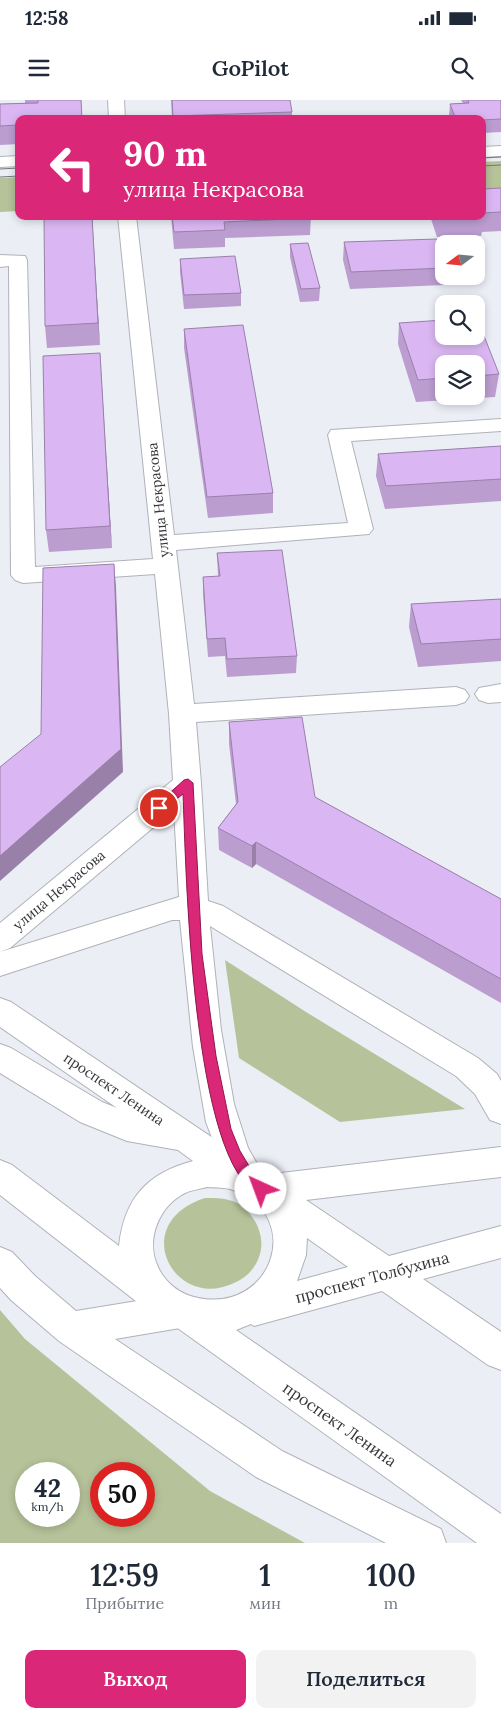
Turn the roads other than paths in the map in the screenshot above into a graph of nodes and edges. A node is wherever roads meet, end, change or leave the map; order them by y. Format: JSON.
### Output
{"nodes":[{"id":1,"x":116,"y":100,"type":"edge"},
{"id":2,"x":117,"y":115,"type":"edge"},
{"id":3,"x":501,"y":151,"type":"edge"},
{"id":4,"x":486,"y":152,"type":"edge"},
{"id":5,"x":0,"y":162,"type":"edge"},
{"id":6,"x":15,"y":162,"type":"edge"},
{"id":7,"x":127,"y":220,"type":"edge"},
{"id":8,"x":0,"y":260,"type":"edge"},
{"id":9,"x":501,"y":425,"type":"edge"},
{"id":10,"x":163,"y":543,"type":"junction"},
{"id":11,"x":166,"y":566,"type":"junction"},
{"id":12,"x":456,"y":696,"type":"dead end"},
{"id":13,"x":182,"y":714,"type":"junction"},
{"id":14,"x":188,"y":783,"type":"junction"},
{"id":15,"x":194,"y":907,"type":"junction"},
{"id":16,"x":0,"y":940,"type":"edge"},
{"id":17,"x":0,"y":964,"type":"edge"},
{"id":18,"x":0,"y":1011,"type":"edge"},
{"id":19,"x":0,"y":1057,"type":"edge"},
{"id":20,"x":501,"y":1110,"type":"edge"},
{"id":21,"x":194,"y":1143,"type":"junction"},
{"id":22,"x":501,"y":1162,"type":"edge"},
{"id":23,"x":0,"y":1174,"type":"edge"},
{"id":24,"x":261,"y":1189,"type":"junction"},
{"id":25,"x":501,"y":1242,"type":"edge"},
{"id":26,"x":0,"y":1263,"type":"edge"},
{"id":27,"x":384,"y":1274,"type":"junction"},
{"id":28,"x":168,"y":1304,"type":"junction"},
{"id":29,"x":243,"y":1312,"type":"junction"},
{"id":30,"x":71,"y":1329,"type":"junction"},
{"id":31,"x":501,"y":1353,"type":"edge"},
{"id":32,"x":501,"y":1537,"type":"edge"},
{"id":33,"x":427,"y":1543,"type":"edge"}],
"edges":[{"from":1,"to":2,"type":"street"},
{"from":3,"to":4,"type":"street"},
{"from":5,"to":6,"type":"street"},
{"from":7,"to":10,"type":"street","name":"улица Некрасова"},
{"from":8,"to":11,"type":"street"},
{"from":9,"to":10,"type":"street"},
{"from":10,"to":11,"type":"street","name":"улица Некрасова"},
{"from":11,"to":13,"type":"street","name":"улица Некрасова"},
{"from":12,"to":13,"type":"street"},
{"from":13,"to":14,"type":"street","name":"улица Некрасова"},
{"from":14,"to":15,"type":"street","name":"улица Некрасова"},
{"from":14,"to":16,"type":"street","name":"улица Некрасова"},
{"from":15,"to":17,"type":"street"},
{"from":15,"to":20,"type":"street"},
{"from":15,"to":24,"type":"street","name":"улица Некрасова"},
{"from":18,"to":21,"type":"street","name":"проспект Ленина"},
{"from":19,"to":21,"type":"street"},
{"from":21,"to":24,"type":"street","name":"проспект Ленина"},
{"from":22,"to":24,"type":"street"},
{"from":23,"to":28,"type":"street","name":"проспект Ленина"},
{"from":24,"to":27,"type":"street","name":"проспект Ленина"},
{"from":24,"to":28,"type":"street"},
{"from":24,"to":29,"type":"street"},
{"from":25,"to":27,"type":"street","name":"проспект Толбухина"},
{"from":26,"to":30,"type":"street"},
{"from":27,"to":29,"type":"street","name":"проспект Толбухина"},
{"from":27,"to":31,"type":"street","name":"проспект Ленина"},
{"from":28,"to":29,"type":"street"},
{"from":28,"to":30,"type":"street"},
{"from":28,"to":32,"type":"street","name":"проспект Ленина"},
{"from":30,"to":33,"type":"street"}]}
